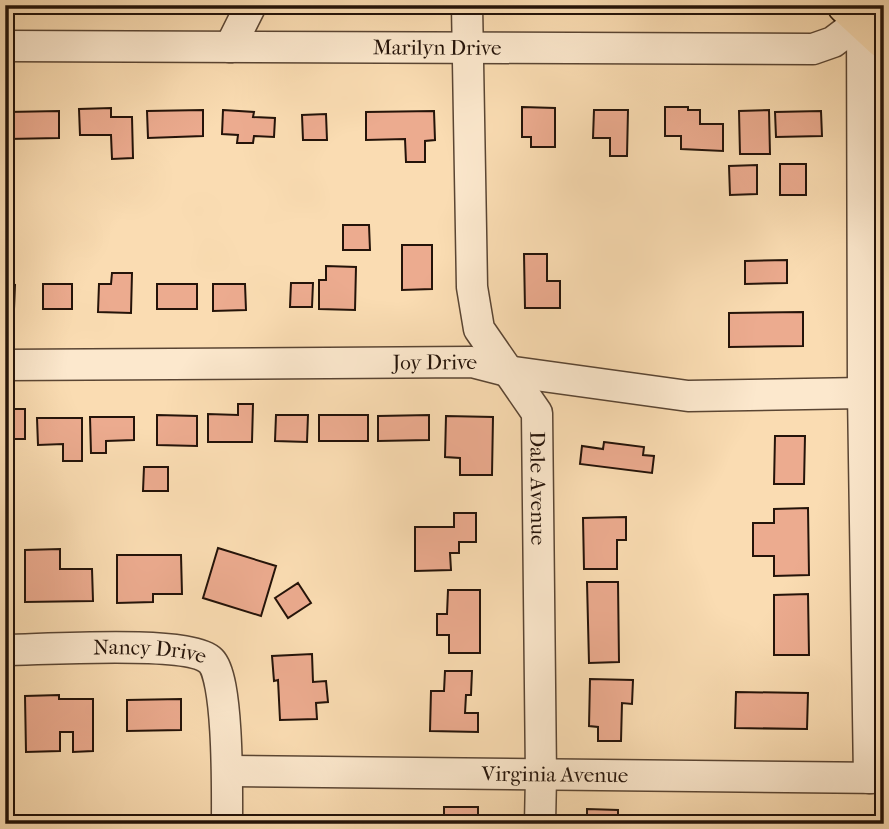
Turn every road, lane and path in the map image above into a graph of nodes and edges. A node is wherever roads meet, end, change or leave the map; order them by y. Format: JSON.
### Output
{"nodes":[{"id":1,"x":251,"y":5,"type":"edge"},
{"id":2,"x":467,"y":5,"type":"edge"},
{"id":3,"x":864,"y":18,"type":"edge"},
{"id":4,"x":5,"y":46,"type":"edge"},
{"id":5,"x":230,"y":47,"type":"junction"},
{"id":6,"x":466,"y":49,"type":"junction"},
{"id":7,"x":5,"y":365,"type":"edge"},
{"id":8,"x":507,"y":371,"type":"junction"},
{"id":9,"x":863,"y":393,"type":"junction"},
{"id":10,"x":5,"y":650,"type":"edge"},
{"id":11,"x":228,"y":771,"type":"junction"},
{"id":12,"x":541,"y":776,"type":"junction"},
{"id":13,"x":876,"y":778,"type":"edge"},
{"id":14,"x":227,"y":824,"type":"edge"},
{"id":15,"x":540,"y":824,"type":"edge"}],
"edges":[{"from":1,"to":5,"type":"street"},
{"from":2,"to":6,"type":"street","name":"Dale Avenue"},
{"from":3,"to":6,"type":"street","name":"Marilyn Drive"},
{"from":3,"to":9,"type":"street"},
{"from":4,"to":5,"type":"street","name":"Marilyn Drive"},
{"from":5,"to":6,"type":"street","name":"Marilyn Drive"},
{"from":6,"to":8,"type":"street","name":"Dale Avenue"},
{"from":7,"to":8,"type":"street","name":"Joy Drive"},
{"from":8,"to":9,"type":"street","name":"Joy Drive"},
{"from":8,"to":12,"type":"street","name":"Dale Avenue"},
{"from":9,"to":13,"type":"street"},
{"from":10,"to":11,"type":"street","name":"Nancy Drive"},
{"from":11,"to":12,"type":"street","name":"Virginia Avenue"},
{"from":11,"to":14,"type":"street","name":"Nancy Drive"},
{"from":12,"to":13,"type":"street","name":"Virginia Avenue"},
{"from":12,"to":15,"type":"street","name":"Dale Avenue"}]}
